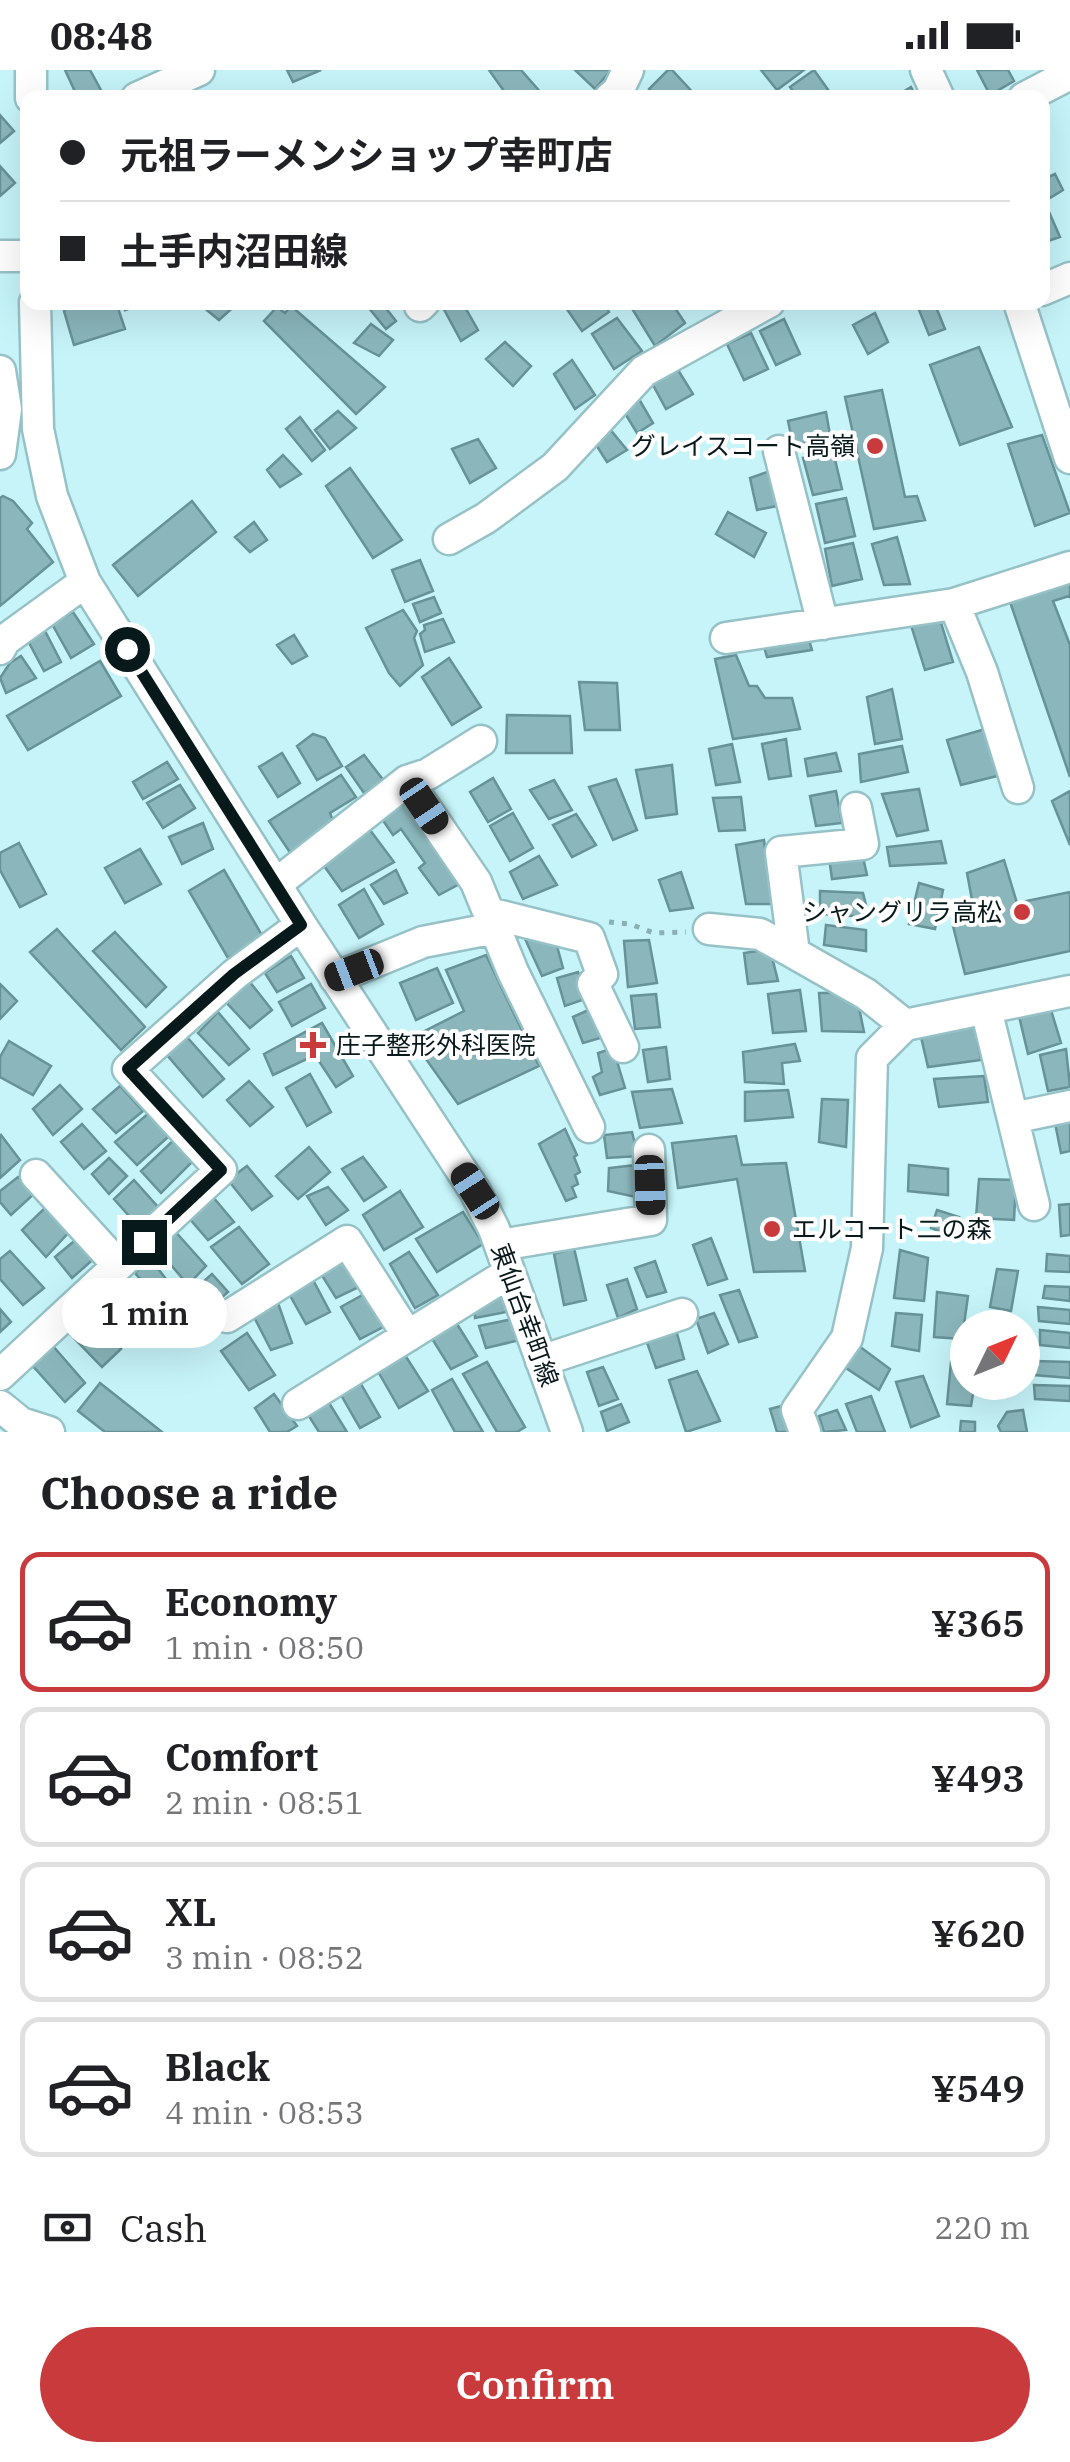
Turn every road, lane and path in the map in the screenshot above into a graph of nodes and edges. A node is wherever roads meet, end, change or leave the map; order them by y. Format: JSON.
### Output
{"nodes":[{"id":1,"x":199,"y":70,"type":"edge"},
{"id":2,"x":1070,"y":74,"type":"edge"},
{"id":3,"x":154,"y":90,"type":"edge"},
{"id":4,"x":1039,"y":90,"type":"edge"},
{"id":5,"x":35,"y":310,"type":"edge"},
{"id":6,"x":755,"y":310,"type":"edge"},
{"id":7,"x":1022,"y":310,"type":"edge"},
{"id":8,"x":1,"y":383,"type":"edge"},
{"id":9,"x":779,"y":451,"type":"dead end"},
{"id":10,"x":0,"y":454,"type":"edge"},
{"id":11,"x":1070,"y":458,"type":"edge"},
{"id":12,"x":449,"y":539,"type":"dead end"},
{"id":13,"x":1070,"y":567,"type":"edge"},
{"id":14,"x":85,"y":582,"type":"junction"},
{"id":15,"x":954,"y":604,"type":"junction"},
{"id":16,"x":822,"y":624,"type":"junction"},
{"id":17,"x":726,"y":638,"type":"dead end"},
{"id":18,"x":0,"y":648,"type":"edge"},
{"id":19,"x":468,"y":758,"type":"dead end"},
{"id":20,"x":407,"y":780,"type":"junction"},
{"id":21,"x":1018,"y":788,"type":"dead end"},
{"id":22,"x":856,"y":808,"type":"dead end"},
{"id":23,"x":276,"y":884,"type":"junction"},
{"id":24,"x":492,"y":920,"type":"junction"},
{"id":25,"x":301,"y":925,"type":"junction"},
{"id":26,"x":709,"y":929,"type":"joint"},
{"id":27,"x":589,"y":938,"type":"junction"},
{"id":28,"x":794,"y":952,"type":"junction"},
{"id":29,"x":334,"y":978,"type":"junction"},
{"id":30,"x":1070,"y":991,"type":"edge"},
{"id":31,"x":986,"y":1009,"type":"junction"},
{"id":32,"x":905,"y":1026,"type":"junction"},
{"id":33,"x":623,"y":1047,"type":"dead end"},
{"id":34,"x":1070,"y":1106,"type":"edge"},
{"id":35,"x":1013,"y":1118,"type":"junction"},
{"id":36,"x":589,"y":1127,"type":"dead end"},
{"id":37,"x":648,"y":1150,"type":"dead end"},
{"id":38,"x":36,"y":1175,"type":"dead end"},
{"id":39,"x":1034,"y":1205,"type":"dead end"},
{"id":40,"x":504,"y":1259,"type":"junction"},
{"id":41,"x":118,"y":1266,"type":"junction"},
{"id":42,"x":682,"y":1314,"type":"dead end"},
{"id":43,"x":227,"y":1317,"type":"dead end"},
{"id":44,"x":408,"y":1336,"type":"junction"},
{"id":45,"x":541,"y":1361,"type":"junction"},
{"id":46,"x":0,"y":1375,"type":"edge"},
{"id":47,"x":298,"y":1404,"type":"dead end"},
{"id":48,"x":0,"y":1406,"type":"edge"},
{"id":49,"x":559,"y":1429,"type":"edge"},
{"id":50,"x":49,"y":1432,"type":"edge"},
{"id":51,"x":805,"y":1432,"type":"edge"}],
"edges":[{"from":1,"to":3,"type":"street"},
{"from":2,"to":4,"type":"street"},
{"from":5,"to":14,"type":"street","name":"東仙台幸町線"},
{"from":6,"to":12,"type":"street"},
{"from":7,"to":11,"type":"street"},
{"from":8,"to":10,"type":"street"},
{"from":9,"to":16,"type":"street"},
{"from":13,"to":15,"type":"street"},
{"from":14,"to":18,"type":"street"},
{"from":14,"to":23,"type":"street","name":"東仙台幸町線"},
{"from":15,"to":16,"type":"street"},
{"from":15,"to":21,"type":"street"},
{"from":16,"to":17,"type":"street"},
{"from":19,"to":20,"type":"street"},
{"from":20,"to":23,"type":"street"},
{"from":20,"to":24,"type":"street"},
{"from":22,"to":28,"type":"street"},
{"from":23,"to":25,"type":"street","name":"東仙台幸町線"},
{"from":24,"to":27,"type":"street"},
{"from":24,"to":29,"type":"street"},
{"from":24,"to":36,"type":"street"},
{"from":25,"to":29,"type":"street","name":"東仙台幸町線"},
{"from":25,"to":41,"type":"street"},
{"from":26,"to":27,"type":"path"},
{"from":26,"to":28,"type":"street"},
{"from":27,"to":33,"type":"street"},
{"from":28,"to":32,"type":"street"},
{"from":29,"to":40,"type":"street","name":"東仙台幸町線"},
{"from":30,"to":31,"type":"street"},
{"from":31,"to":32,"type":"street"},
{"from":31,"to":35,"type":"street"},
{"from":32,"to":51,"type":"street"},
{"from":34,"to":35,"type":"street"},
{"from":35,"to":39,"type":"street"},
{"from":37,"to":40,"type":"street"},
{"from":38,"to":41,"type":"street"},
{"from":40,"to":44,"type":"street"},
{"from":40,"to":45,"type":"street","name":"東仙台幸町線"},
{"from":41,"to":46,"type":"street"},
{"from":42,"to":45,"type":"street"},
{"from":43,"to":44,"type":"street"},
{"from":44,"to":47,"type":"street"},
{"from":45,"to":49,"type":"street","name":"東仙台幸町線"},
{"from":48,"to":50,"type":"street"}]}
